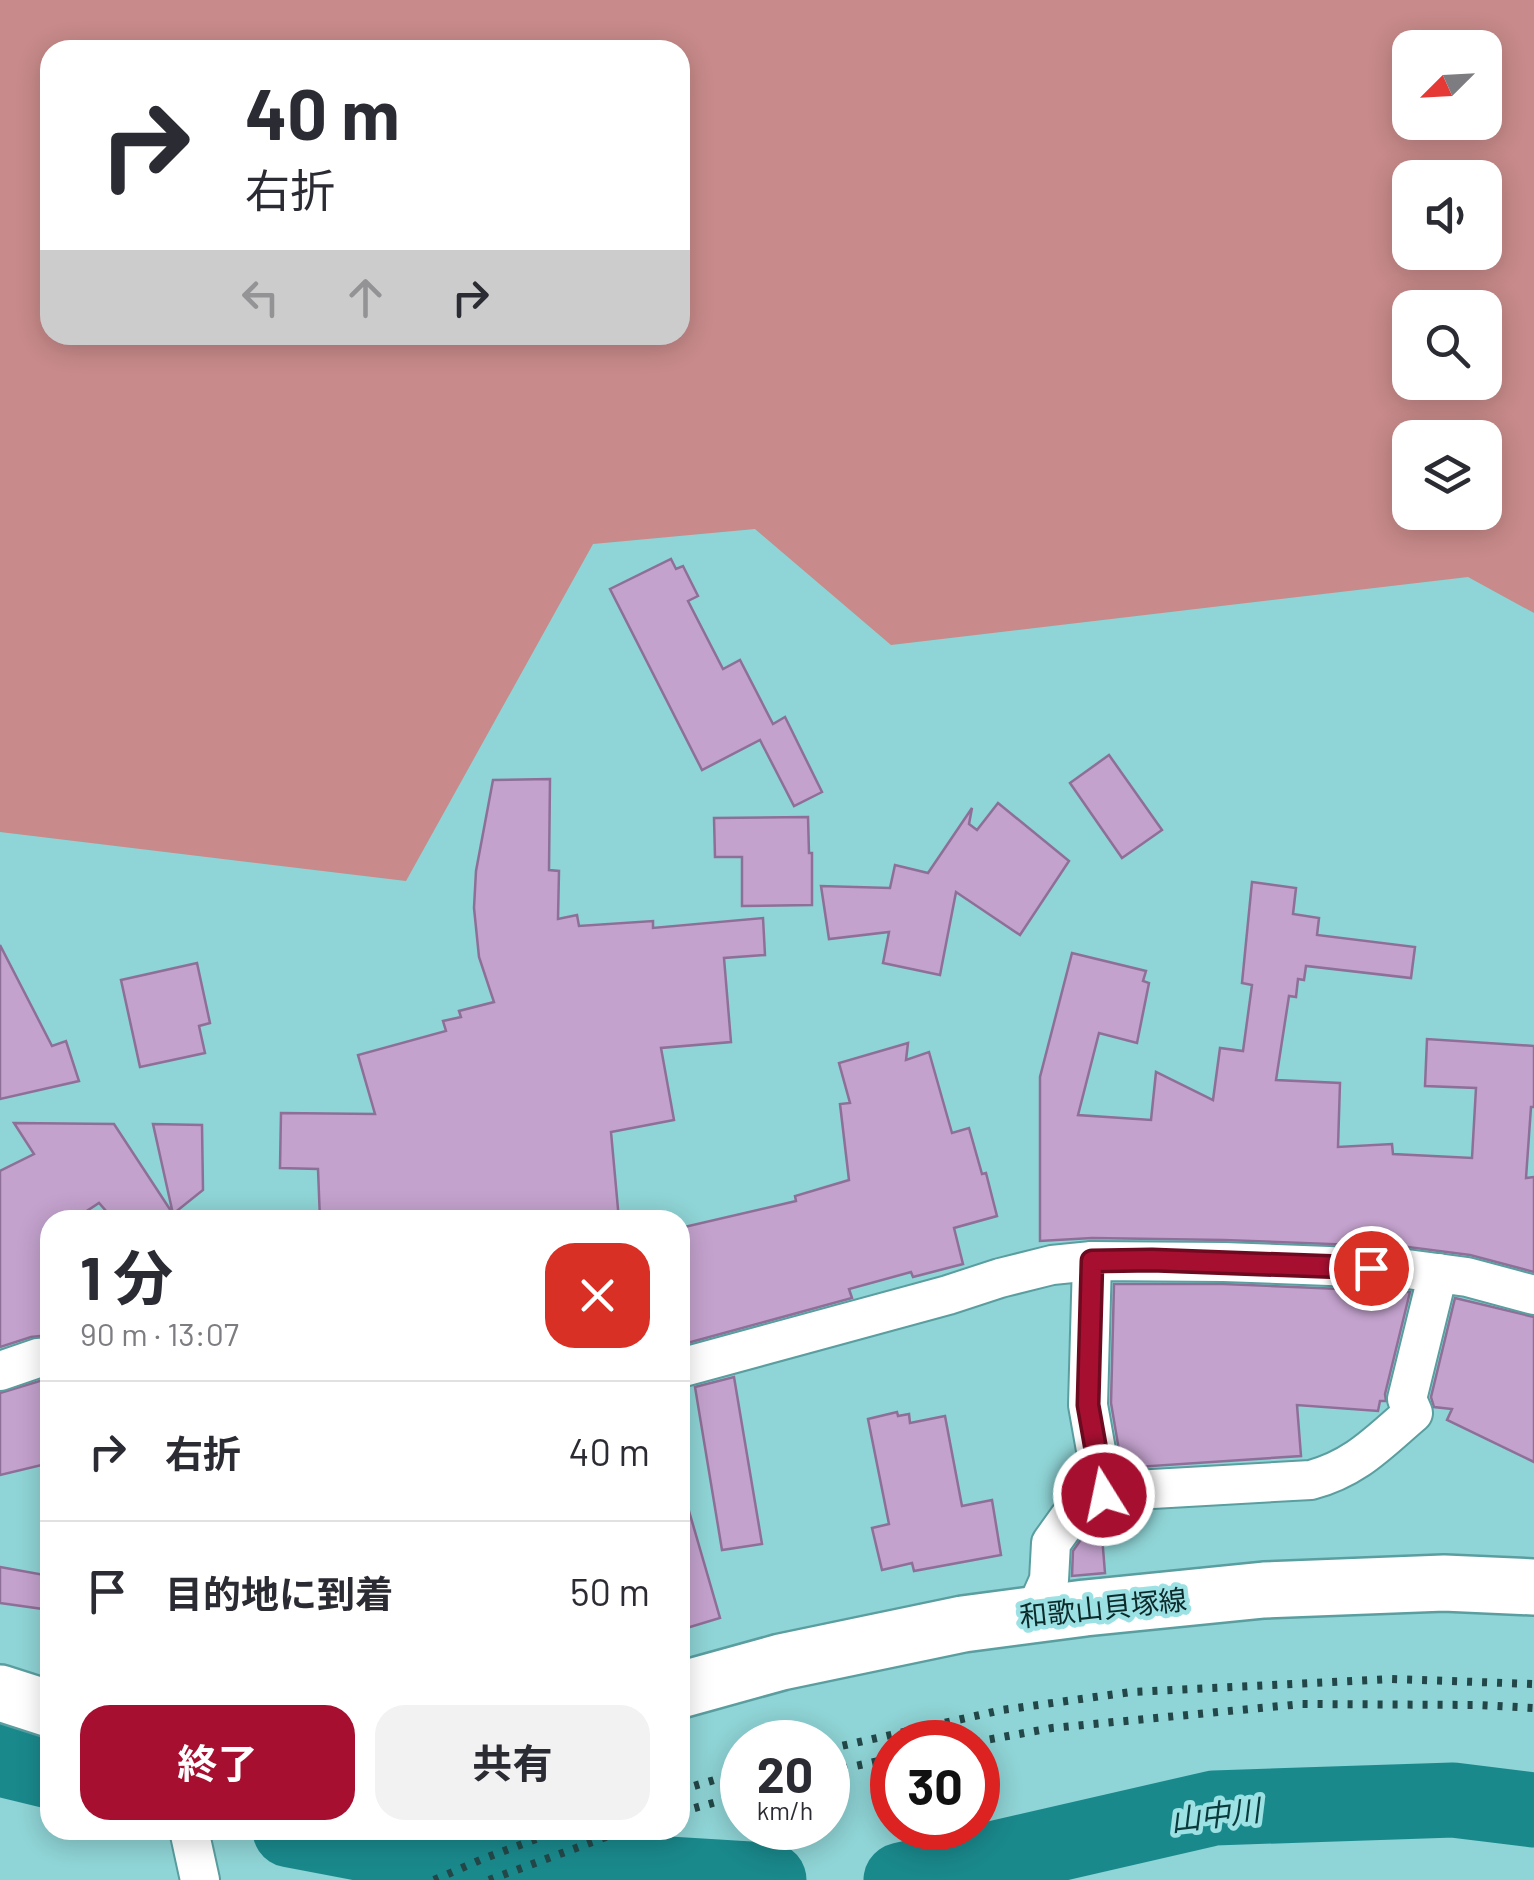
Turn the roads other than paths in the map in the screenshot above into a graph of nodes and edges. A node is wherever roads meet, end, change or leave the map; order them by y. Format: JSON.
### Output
{"nodes":[{"id":1,"x":1092,"y":1261,"type":"junction"},
{"id":2,"x":1438,"y":1273,"type":"junction"},
{"id":3,"x":1528,"y":1282,"type":"edge"},
{"id":4,"x":40,"y":1359,"type":"edge"},
{"id":5,"x":690,"y":1365,"type":"edge"},
{"id":6,"x":0,"y":1371,"type":"edge"},
{"id":7,"x":1104,"y":1495,"type":"junction"},
{"id":8,"x":1534,"y":1587,"type":"edge"},
{"id":9,"x":1034,"y":1614,"type":"junction"},
{"id":10,"x":690,"y":1687,"type":"edge"},
{"id":11,"x":0,"y":1693,"type":"edge"},
{"id":12,"x":40,"y":1706,"type":"edge"},
{"id":13,"x":192,"y":1840,"type":"edge"},
{"id":14,"x":199,"y":1877,"type":"edge"}],
"edges":[{"from":1,"to":2,"type":"street"},
{"from":1,"to":5,"type":"street"},
{"from":1,"to":7,"type":"street"},
{"from":2,"to":3,"type":"street"},
{"from":2,"to":7,"type":"street"},
{"from":4,"to":6,"type":"street"},
{"from":7,"to":9,"type":"street"},
{"from":8,"to":9,"type":"main road","name":"和歌山貝塚線"},
{"from":9,"to":10,"type":"main road","name":"和歌山貝塚線"},
{"from":11,"to":12,"type":"main road"},
{"from":13,"to":14,"type":"street"}]}
